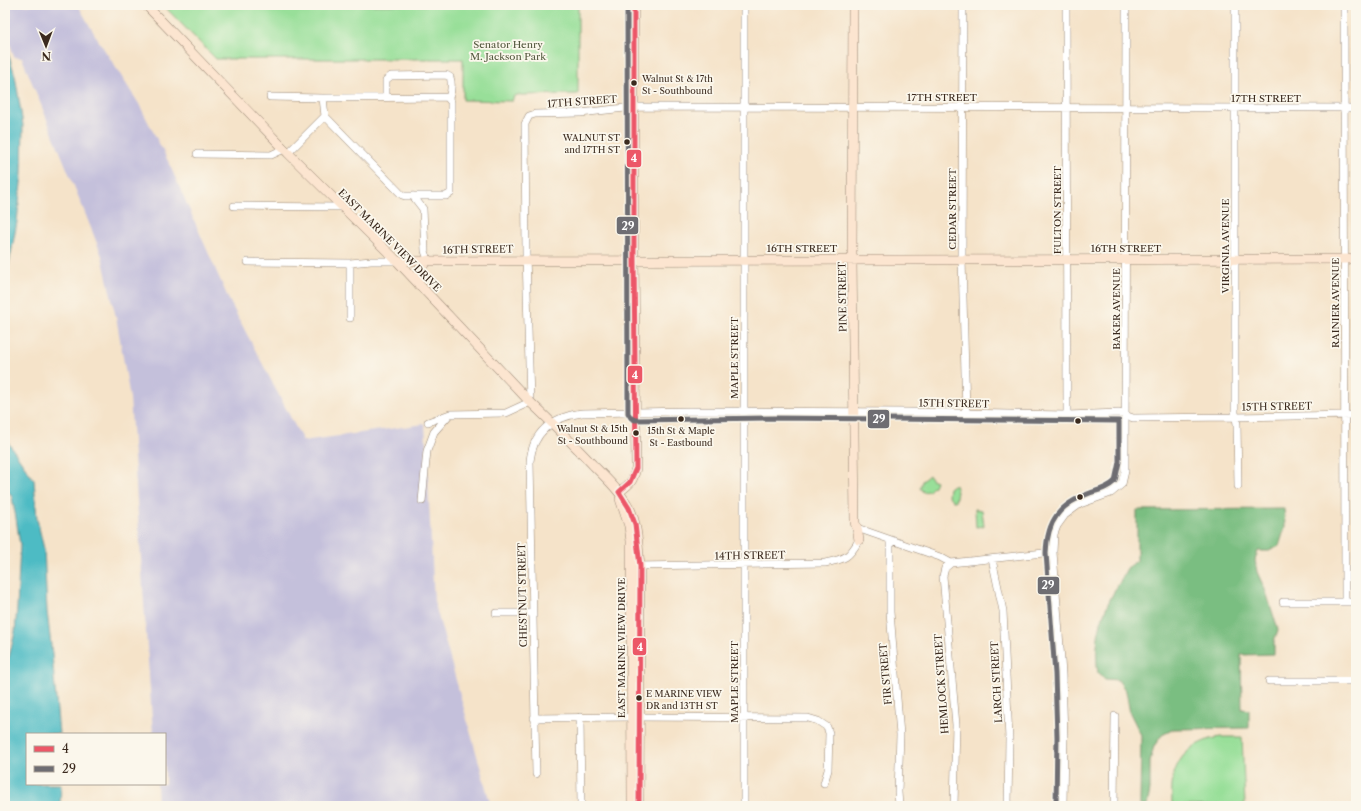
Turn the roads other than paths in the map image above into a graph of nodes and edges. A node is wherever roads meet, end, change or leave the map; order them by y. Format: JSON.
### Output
{"nodes":[{"id":1,"x":146,"y":5,"type":"edge"},
{"id":2,"x":634,"y":5,"type":"edge"},
{"id":3,"x":744,"y":5,"type":"edge"},
{"id":4,"x":853,"y":5,"type":"edge"},
{"id":5,"x":963,"y":5,"type":"edge"},
{"id":6,"x":1066,"y":5,"type":"edge"},
{"id":7,"x":1126,"y":5,"type":"edge"},
{"id":8,"x":1235,"y":5,"type":"edge"},
{"id":9,"x":1344,"y":5,"type":"edge"},
{"id":10,"x":270,"y":97,"type":"dead end"},
{"id":11,"x":386,"y":97,"type":"junction"},
{"id":12,"x":323,"y":98,"type":"junction"},
{"id":13,"x":449,"y":98,"type":"junction"},
{"id":14,"x":634,"y":107,"type":"junction"},
{"id":15,"x":744,"y":107,"type":"junction"},
{"id":16,"x":853,"y":107,"type":"junction"},
{"id":17,"x":963,"y":107,"type":"junction"},
{"id":18,"x":1067,"y":108,"type":"junction"},
{"id":19,"x":1125,"y":108,"type":"junction"},
{"id":20,"x":1235,"y":108,"type":"junction"},
{"id":21,"x":1344,"y":108,"type":"junction"},
{"id":22,"x":1356,"y":108,"type":"edge"},
{"id":23,"x":325,"y":116,"type":"junction"},
{"id":24,"x":286,"y":151,"type":"junction"},
{"id":25,"x":197,"y":154,"type":"dead end"},
{"id":26,"x":413,"y":196,"type":"junction"},
{"id":27,"x":234,"y":206,"type":"dead end"},
{"id":28,"x":342,"y":207,"type":"junction"},
{"id":29,"x":634,"y":259,"type":"junction"},
{"id":30,"x":744,"y":259,"type":"junction"},
{"id":31,"x":852,"y":259,"type":"junction"},
{"id":32,"x":962,"y":259,"type":"junction"},
{"id":33,"x":1067,"y":259,"type":"junction"},
{"id":34,"x":1126,"y":259,"type":"junction"},
{"id":35,"x":1235,"y":259,"type":"junction"},
{"id":36,"x":1345,"y":259,"type":"junction"},
{"id":37,"x":1356,"y":259,"type":"edge"},
{"id":38,"x":428,"y":260,"type":"junction"},
{"id":39,"x":527,"y":260,"type":"junction"},
{"id":40,"x":397,"y":261,"type":"junction"},
{"id":41,"x":248,"y":262,"type":"dead end"},
{"id":42,"x":350,"y":263,"type":"junction"},
{"id":43,"x":419,"y":285,"type":"junction"},
{"id":44,"x":350,"y":318,"type":"dead end"},
{"id":45,"x":530,"y":402,"type":"junction"},
{"id":46,"x":744,"y":411,"type":"junction"},
{"id":47,"x":854,"y":412,"type":"junction"},
{"id":48,"x":635,"y":413,"type":"junction"},
{"id":49,"x":966,"y":413,"type":"junction"},
{"id":50,"x":450,"y":414,"type":"junction"},
{"id":51,"x":1067,"y":414,"type":"junction"},
{"id":52,"x":1345,"y":415,"type":"junction"},
{"id":53,"x":1356,"y":415,"type":"edge"},
{"id":54,"x":1126,"y":416,"type":"junction"},
{"id":55,"x":1235,"y":417,"type":"junction"},
{"id":56,"x":428,"y":422,"type":"dead end"},
{"id":57,"x":553,"y":422,"type":"junction"},
{"id":58,"x":1238,"y":486,"type":"dead end"},
{"id":59,"x":619,"y":492,"type":"junction"},
{"id":60,"x":422,"y":501,"type":"dead end"},
{"id":61,"x":857,"y":528,"type":"junction"},
{"id":62,"x":859,"y":540,"type":"joint"},
{"id":63,"x":890,"y":540,"type":"junction"},
{"id":64,"x":1053,"y":552,"type":"junction"},
{"id":65,"x":992,"y":559,"type":"junction"},
{"id":66,"x":951,"y":563,"type":"junction"},
{"id":67,"x":744,"y":565,"type":"junction"},
{"id":68,"x":636,"y":566,"type":"junction"},
{"id":69,"x":1283,"y":602,"type":"dead end"},
{"id":70,"x":1345,"y":602,"type":"junction"},
{"id":71,"x":1356,"y":602,"type":"edge"},
{"id":72,"x":496,"y":613,"type":"dead end"},
{"id":73,"x":533,"y":613,"type":"junction"},
{"id":74,"x":1356,"y":680,"type":"edge"},
{"id":75,"x":1270,"y":681,"type":"dead end"},
{"id":76,"x":1115,"y":716,"type":"dead end"},
{"id":77,"x":580,"y":717,"type":"junction"},
{"id":78,"x":635,"y":717,"type":"junction"},
{"id":79,"x":534,"y":718,"type":"junction"},
{"id":80,"x":744,"y":718,"type":"junction"},
{"id":81,"x":536,"y":774,"type":"dead end"},
{"id":82,"x":824,"y":783,"type":"dead end"},
{"id":83,"x":581,"y":806,"type":"edge"},
{"id":84,"x":632,"y":806,"type":"edge"},
{"id":85,"x":638,"y":806,"type":"edge"},
{"id":86,"x":744,"y":806,"type":"edge"},
{"id":87,"x":900,"y":806,"type":"edge"},
{"id":88,"x":954,"y":806,"type":"edge"},
{"id":89,"x":1008,"y":806,"type":"edge"},
{"id":90,"x":1063,"y":806,"type":"edge"},
{"id":91,"x":1114,"y":806,"type":"edge"}],
"edges":[{"from":1,"to":24,"type":"main road","name":"EAST MARINE VIEW DRIVE"},
{"from":2,"to":14,"type":"main road"},
{"from":3,"to":15,"type":"street","name":"MAPLE STREET"},
{"from":4,"to":16,"type":"main road","name":"PINE STREET"},
{"from":5,"to":17,"type":"street","name":"CEDAR STREET"},
{"from":6,"to":18,"type":"street","name":"FULTON STREET"},
{"from":7,"to":19,"type":"street","name":"BAKER AVENUE"},
{"from":8,"to":20,"type":"street","name":"VIRGINIA AVENUE"},
{"from":9,"to":21,"type":"street","name":"RAINIER AVENUE"},
{"from":10,"to":12,"type":"street"},
{"from":11,"to":12,"type":"street"},
{"from":11,"to":13,"type":"street"},
{"from":11,"to":13,"type":"street"},
{"from":12,"to":23,"type":"street"},
{"from":13,"to":26,"type":"street"},
{"from":14,"to":15,"type":"street","name":"17TH STREET"},
{"from":14,"to":29,"type":"main road"},
{"from":14,"to":39,"type":"street","name":"17TH STREET"},
{"from":15,"to":16,"type":"street","name":"17TH STREET"},
{"from":15,"to":30,"type":"street","name":"MAPLE STREET"},
{"from":16,"to":17,"type":"street","name":"17TH STREET"},
{"from":16,"to":31,"type":"main road","name":"PINE STREET"},
{"from":17,"to":18,"type":"street","name":"17TH STREET"},
{"from":17,"to":32,"type":"street","name":"CEDAR STREET"},
{"from":18,"to":19,"type":"street","name":"17TH STREET"},
{"from":18,"to":33,"type":"street","name":"FULTON STREET"},
{"from":19,"to":20,"type":"street","name":"17TH STREET"},
{"from":19,"to":34,"type":"street","name":"BAKER AVENUE"},
{"from":20,"to":21,"type":"street","name":"17TH STREET"},
{"from":20,"to":35,"type":"street","name":"VIRGINIA AVENUE"},
{"from":21,"to":22,"type":"street","name":"17TH STREET"},
{"from":21,"to":36,"type":"street","name":"RAINIER AVENUE"},
{"from":23,"to":24,"type":"street"},
{"from":23,"to":26,"type":"street"},
{"from":24,"to":25,"type":"street"},
{"from":24,"to":28,"type":"main road","name":"EAST MARINE VIEW DRIVE"},
{"from":26,"to":38,"type":"street"},
{"from":27,"to":28,"type":"street"},
{"from":28,"to":40,"type":"main road","name":"EAST MARINE VIEW DRIVE"},
{"from":29,"to":30,"type":"main road","name":"16TH STREET"},
{"from":29,"to":39,"type":"main road","name":"16TH STREET"},
{"from":29,"to":48,"type":"main road"},
{"from":30,"to":31,"type":"main road","name":"16TH STREET"},
{"from":30,"to":46,"type":"street","name":"MAPLE STREET"},
{"from":31,"to":32,"type":"main road","name":"16TH STREET"},
{"from":31,"to":47,"type":"main road","name":"PINE STREET"},
{"from":32,"to":33,"type":"main road","name":"16TH STREET"},
{"from":32,"to":49,"type":"street","name":"CEDAR STREET"},
{"from":33,"to":34,"type":"main road","name":"16TH STREET"},
{"from":33,"to":51,"type":"street","name":"FULTON STREET"},
{"from":34,"to":35,"type":"main road","name":"16TH STREET"},
{"from":34,"to":54,"type":"street","name":"BAKER AVENUE"},
{"from":35,"to":36,"type":"main road","name":"16TH STREET"},
{"from":35,"to":55,"type":"street","name":"VIRGINIA AVENUE"},
{"from":36,"to":37,"type":"main road","name":"16TH STREET"},
{"from":36,"to":52,"type":"street","name":"RAINIER AVENUE"},
{"from":38,"to":39,"type":"main road","name":"16TH STREET"},
{"from":38,"to":40,"type":"main road","name":"16TH STREET"},
{"from":38,"to":43,"type":"main road"},
{"from":39,"to":45,"type":"street"},
{"from":40,"to":42,"type":"street","name":"16TH STREET"},
{"from":40,"to":43,"type":"main road","name":"EAST MARINE VIEW DRIVE"},
{"from":41,"to":42,"type":"street","name":"16TH STREET"},
{"from":42,"to":44,"type":"street"},
{"from":43,"to":45,"type":"main road","name":"EAST MARINE VIEW DRIVE"},
{"from":45,"to":50,"type":"street"},
{"from":45,"to":57,"type":"main road","name":"EAST MARINE VIEW DRIVE"},
{"from":46,"to":47,"type":"street","name":"15TH STREET"},
{"from":46,"to":48,"type":"street","name":"15TH STREET"},
{"from":46,"to":67,"type":"street","name":"MAPLE STREET"},
{"from":47,"to":49,"type":"street","name":"15TH STREET"},
{"from":47,"to":61,"type":"main road","name":"PINE STREET"},
{"from":48,"to":57,"type":"street","name":"15TH STREET"},
{"from":48,"to":59,"type":"main road"},
{"from":49,"to":51,"type":"street","name":"15TH STREET"},
{"from":50,"to":56,"type":"street"},
{"from":50,"to":60,"type":"street"},
{"from":51,"to":54,"type":"street","name":"15TH STREET"},
{"from":52,"to":53,"type":"street","name":"15TH STREET"},
{"from":52,"to":55,"type":"street","name":"15TH STREET"},
{"from":52,"to":70,"type":"street","name":"RAINIER AVENUE"},
{"from":54,"to":55,"type":"street","name":"15TH STREET"},
{"from":54,"to":64,"type":"street","name":"BAKER AVENUE"},
{"from":55,"to":58,"type":"street","name":"VIRGINIA AVENUE"},
{"from":57,"to":59,"type":"main road","name":"EAST MARINE VIEW DRIVE"},
{"from":57,"to":73,"type":"street","name":"CHESTNUT STREET"},
{"from":59,"to":68,"type":"main road","name":"EAST MARINE VIEW DRIVE"},
{"from":61,"to":62,"type":"main road","name":"PINE STREET"},
{"from":61,"to":63,"type":"street"},
{"from":62,"to":67,"type":"street","name":"14TH STREET"},
{"from":63,"to":66,"type":"street"},
{"from":63,"to":87,"type":"street","name":"FIR STREET"},
{"from":64,"to":65,"type":"street"},
{"from":64,"to":90,"type":"street"},
{"from":65,"to":66,"type":"street"},
{"from":65,"to":89,"type":"street","name":"LARCH STREET"},
{"from":66,"to":88,"type":"street","name":"HEMLOCK STREET"},
{"from":67,"to":68,"type":"street","name":"14TH STREET"},
{"from":67,"to":80,"type":"street","name":"MAPLE STREET"},
{"from":68,"to":78,"type":"main road","name":"EAST MARINE VIEW DRIVE"},
{"from":69,"to":70,"type":"street"},
{"from":70,"to":71,"type":"street"},
{"from":72,"to":73,"type":"street"},
{"from":73,"to":79,"type":"street","name":"CHESTNUT STREET"},
{"from":74,"to":75,"type":"street"},
{"from":76,"to":91,"type":"street"},
{"from":77,"to":78,"type":"street"},
{"from":77,"to":79,"type":"street"},
{"from":77,"to":83,"type":"street"},
{"from":78,"to":80,"type":"street"},
{"from":78,"to":84,"type":"main road","name":"EAST MARINE VIEW DRIVE"},
{"from":78,"to":85,"type":"main road","name":"EAST MARINE VIEW DRIVE"},
{"from":79,"to":81,"type":"street","name":"CHESTNUT STREET"},
{"from":80,"to":82,"type":"street"},
{"from":80,"to":86,"type":"street","name":"MAPLE STREET"}]}
